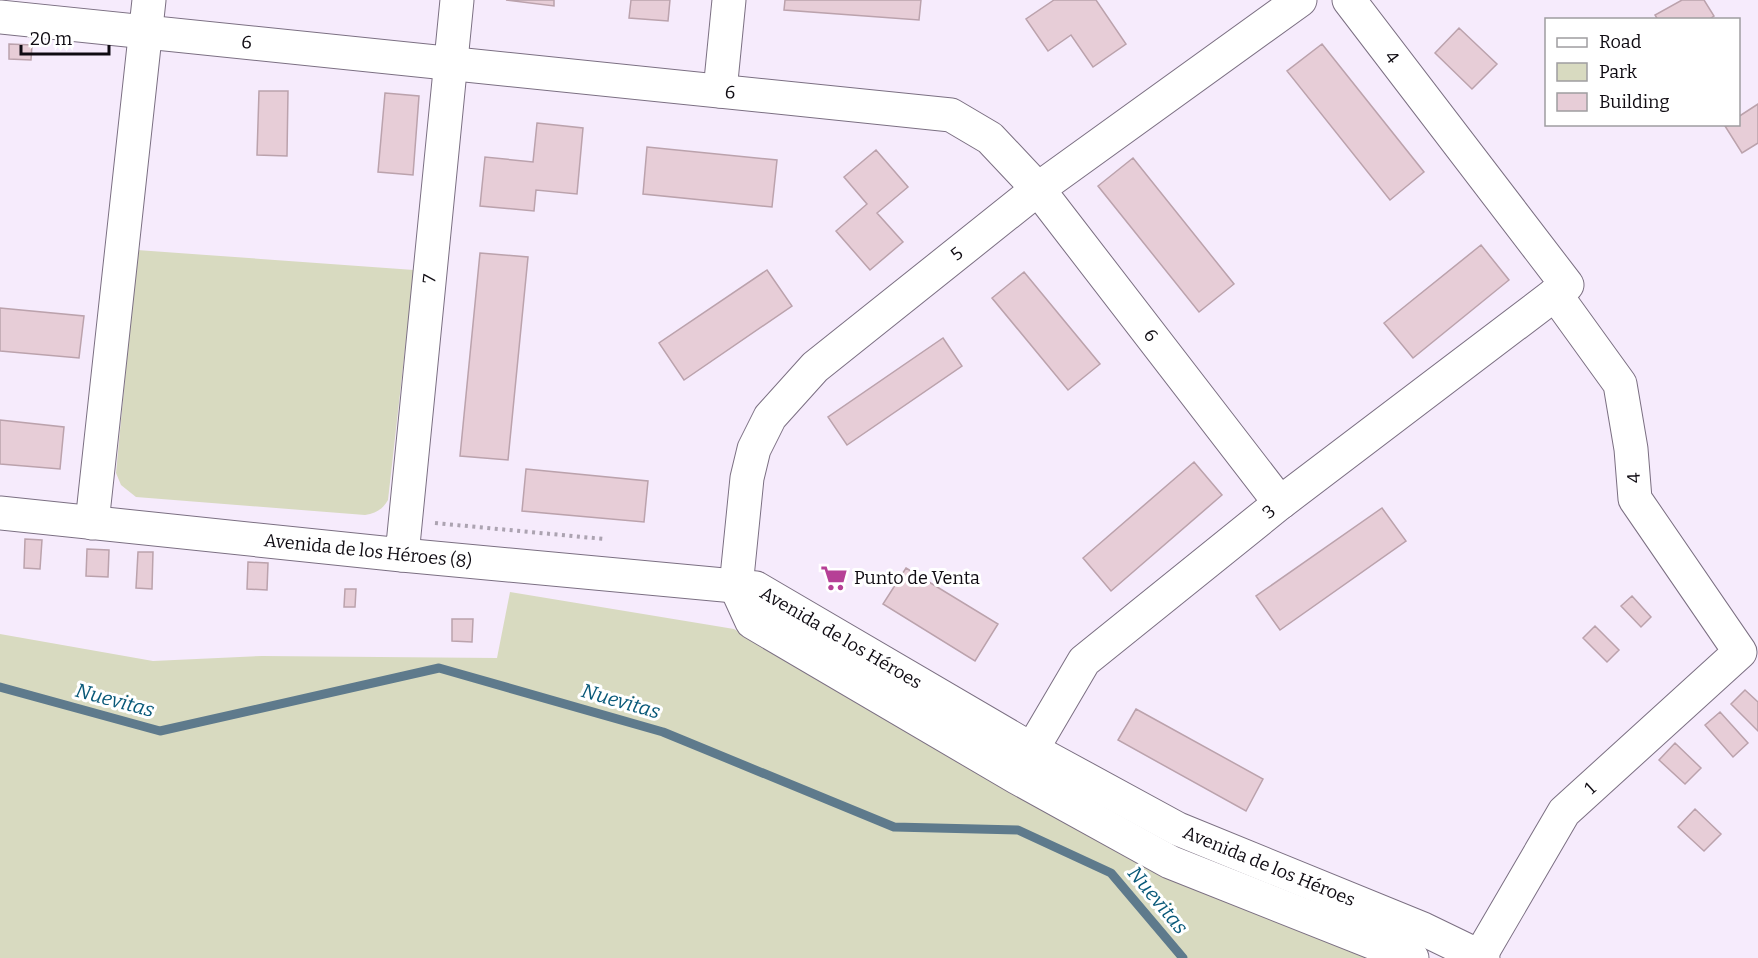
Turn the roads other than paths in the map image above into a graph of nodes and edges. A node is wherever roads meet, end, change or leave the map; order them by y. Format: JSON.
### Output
{"nodes":[{"id":1,"x":149,"y":0,"type":"edge"},
{"id":2,"x":458,"y":0,"type":"edge"},
{"id":3,"x":729,"y":0,"type":"edge"},
{"id":4,"x":1300,"y":0,"type":"edge"},
{"id":5,"x":1348,"y":0,"type":"edge"},
{"id":6,"x":0,"y":17,"type":"edge"},
{"id":7,"x":146,"y":32,"type":"junction"},
{"id":8,"x":451,"y":64,"type":"junction"},
{"id":9,"x":720,"y":91,"type":"junction"},
{"id":10,"x":1038,"y":189,"type":"junction"},
{"id":11,"x":1561,"y":290,"type":"junction"},
{"id":12,"x":1280,"y":503,"type":"junction"},
{"id":13,"x":0,"y":513,"type":"edge"},
{"id":14,"x":92,"y":523,"type":"junction"},
{"id":15,"x":402,"y":555,"type":"junction"},
{"id":16,"x":736,"y":587,"type":"junction"},
{"id":17,"x":1740,"y":652,"type":"joint"},
{"id":18,"x":1023,"y":763,"type":"junction"},
{"id":19,"x":1481,"y":957,"type":"edge"},
{"id":20,"x":1412,"y":958,"type":"edge"}],
"edges":[{"from":1,"to":7,"type":"street"},
{"from":2,"to":8,"type":"street","name":"7"},
{"from":3,"to":9,"type":"street"},
{"from":4,"to":10,"type":"street","name":"5"},
{"from":5,"to":11,"type":"street","name":"4"},
{"from":6,"to":7,"type":"street","name":"6"},
{"from":7,"to":8,"type":"street","name":"6"},
{"from":7,"to":14,"type":"street"},
{"from":8,"to":9,"type":"street","name":"6"},
{"from":8,"to":15,"type":"street","name":"7"},
{"from":9,"to":10,"type":"street","name":"6"},
{"from":10,"to":12,"type":"street","name":"6"},
{"from":10,"to":16,"type":"street","name":"5"},
{"from":11,"to":12,"type":"street","name":"3"},
{"from":11,"to":17,"type":"street","name":"4"},
{"from":12,"to":18,"type":"street","name":"3"},
{"from":13,"to":14,"type":"street","name":"Avenida de los Héroes (8)"},
{"from":14,"to":15,"type":"street","name":"Avenida de los Héroes (8)"},
{"from":15,"to":16,"type":"street","name":"Avenida de los Héroes (8)"},
{"from":16,"to":18,"type":"street","name":"Avenida de los Héroes"},
{"from":17,"to":19,"type":"street","name":"1"},
{"from":18,"to":19,"type":"street","name":"Avenida de los Héroes"},
{"from":18,"to":20,"type":"street","name":"Avenida de los Héroes"}]}
